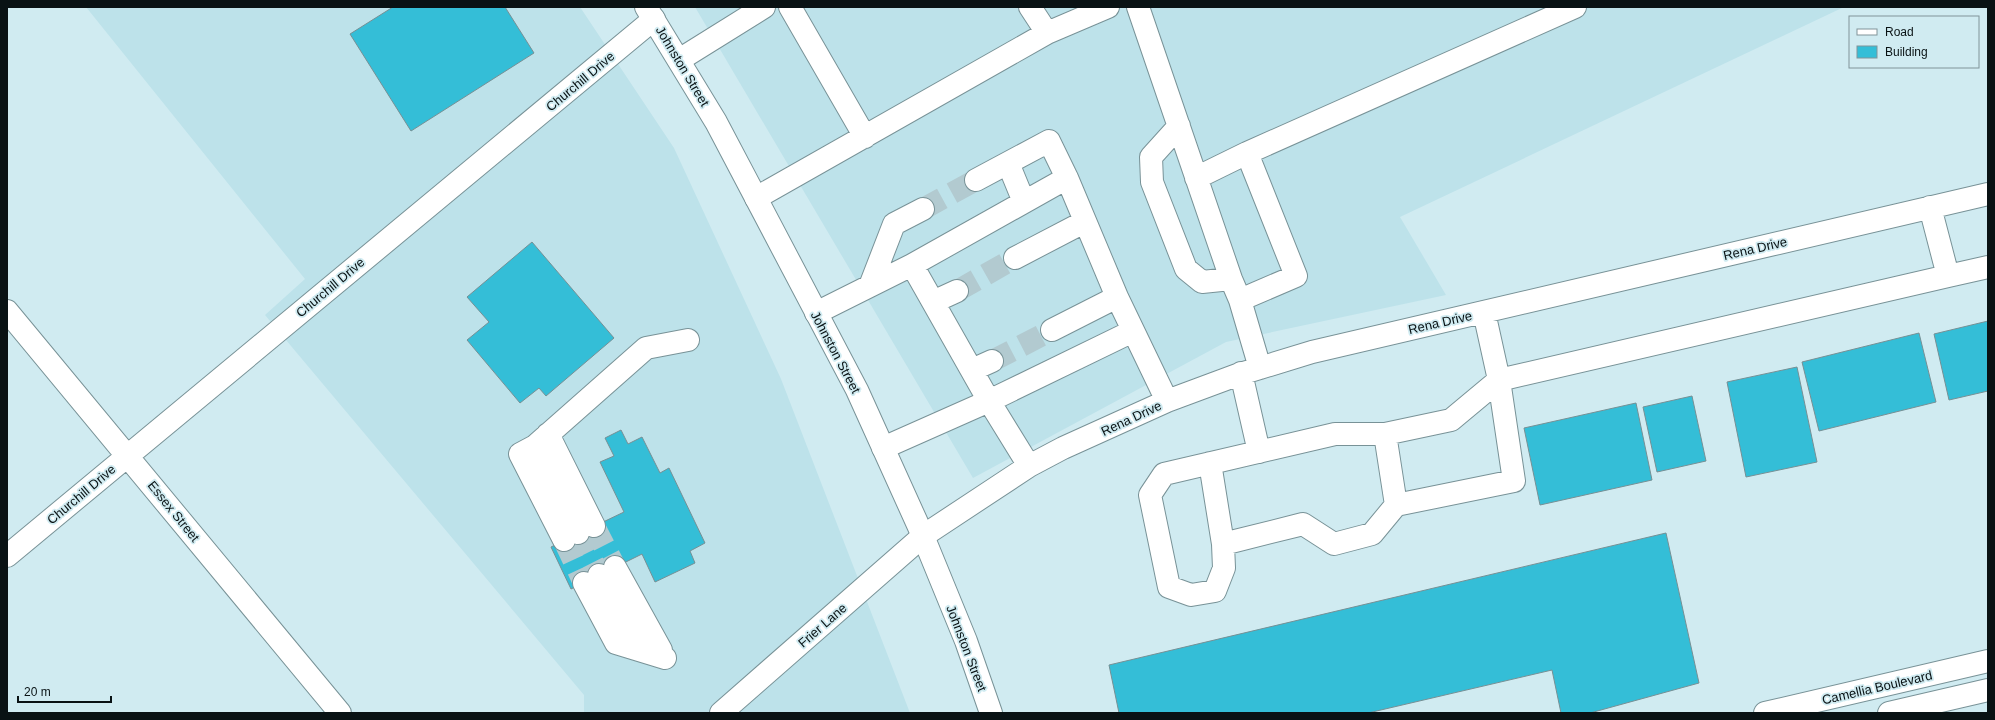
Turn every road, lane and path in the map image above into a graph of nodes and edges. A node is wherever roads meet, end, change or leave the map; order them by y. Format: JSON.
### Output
{"nodes":[{"id":1,"x":764,"y":7,"type":"edge"},
{"id":2,"x":790,"y":7,"type":"edge"},
{"id":3,"x":1030,"y":7,"type":"edge"},
{"id":4,"x":1108,"y":7,"type":"edge"},
{"id":5,"x":1138,"y":7,"type":"edge"},
{"id":6,"x":1571,"y":8,"type":"edge"},
{"id":7,"x":650,"y":13,"type":"edge"},
{"id":8,"x":1047,"y":32,"type":"junction"},
{"id":9,"x":679,"y":60,"type":"junction"},
{"id":10,"x":1179,"y":126,"type":"junction"},
{"id":11,"x":865,"y":136,"type":"junction"},
{"id":12,"x":1247,"y":153,"type":"junction"},
{"id":13,"x":1008,"y":163,"type":"junction"},
{"id":14,"x":1067,"y":178,"type":"junction"},
{"id":15,"x":1196,"y":178,"type":"junction"},
{"id":16,"x":976,"y":180,"type":"tunnel mouth"},
{"id":17,"x":1988,"y":194,"type":"edge"},
{"id":18,"x":756,"y":198,"type":"junction"},
{"id":19,"x":1024,"y":202,"type":"junction"},
{"id":20,"x":1930,"y":207,"type":"junction"},
{"id":21,"x":923,"y":209,"type":"tunnel mouth"},
{"id":22,"x":1084,"y":222,"type":"junction"},
{"id":23,"x":1015,"y":258,"type":"tunnel mouth"},
{"id":24,"x":912,"y":265,"type":"junction"},
{"id":25,"x":1988,"y":268,"type":"edge"},
{"id":26,"x":1948,"y":276,"type":"junction"},
{"id":27,"x":1230,"y":279,"type":"junction"},
{"id":28,"x":870,"y":286,"type":"junction"},
{"id":29,"x":957,"y":291,"type":"tunnel mouth"},
{"id":30,"x":1117,"y":297,"type":"junction"},
{"id":31,"x":1240,"y":300,"type":"junction"},
{"id":32,"x":934,"y":302,"type":"junction"},
{"id":33,"x":7,"y":311,"type":"edge"},
{"id":34,"x":1484,"y":312,"type":"junction"},
{"id":35,"x":816,"y":313,"type":"junction"},
{"id":36,"x":1052,"y":330,"type":"tunnel mouth"},
{"id":37,"x":1134,"y":331,"type":"junction"},
{"id":38,"x":688,"y":340,"type":"dead end"},
{"id":39,"x":992,"y":360,"type":"tunnel mouth"},
{"id":40,"x":972,"y":370,"type":"junction"},
{"id":41,"x":1251,"y":371,"type":"junction"},
{"id":42,"x":1499,"y":380,"type":"junction"},
{"id":43,"x":989,"y":400,"type":"junction"},
{"id":44,"x":1167,"y":401,"type":"junction"},
{"id":45,"x":1385,"y":434,"type":"junction"},
{"id":46,"x":542,"y":440,"type":"junction"},
{"id":47,"x":883,"y":448,"type":"junction"},
{"id":48,"x":1258,"y":452,"type":"junction"},
{"id":49,"x":128,"y":455,"type":"junction"},
{"id":50,"x":1210,"y":463,"type":"junction"},
{"id":51,"x":1029,"y":466,"type":"junction"},
{"id":52,"x":1396,"y":505,"type":"junction"},
{"id":53,"x":924,"y":536,"type":"junction"},
{"id":54,"x":1223,"y":544,"type":"junction"},
{"id":55,"x":7,"y":556,"type":"edge"},
{"id":56,"x":629,"y":632,"type":"junction"},
{"id":57,"x":1988,"y":661,"type":"edge"},
{"id":58,"x":1988,"y":690,"type":"edge"},
{"id":59,"x":330,"y":709,"type":"edge"},
{"id":60,"x":721,"y":713,"type":"edge"},
{"id":61,"x":991,"y":713,"type":"edge"},
{"id":62,"x":1765,"y":713,"type":"edge"},
{"id":63,"x":1889,"y":713,"type":"edge"}],
"edges":[{"from":1,"to":9,"type":"street"},
{"from":2,"to":11,"type":"street"},
{"from":3,"to":8,"type":"street"},
{"from":4,"to":8,"type":"street"},
{"from":5,"to":10,"type":"street"},
{"from":6,"to":12,"type":"street"},
{"from":7,"to":9,"type":"street","name":"Johnston Street"},
{"from":7,"to":49,"type":"street","name":"Churchill Drive"},
{"from":8,"to":11,"type":"street"},
{"from":9,"to":18,"type":"street","name":"Johnston Street"},
{"from":10,"to":15,"type":"street"},
{"from":10,"to":27,"type":"street"},
{"from":11,"to":18,"type":"street"},
{"from":12,"to":15,"type":"street"},
{"from":12,"to":31,"type":"street"},
{"from":13,"to":14,"type":"street"},
{"from":13,"to":16,"type":"street"},
{"from":13,"to":19,"type":"street"},
{"from":14,"to":19,"type":"street"},
{"from":14,"to":22,"type":"street"},
{"from":15,"to":27,"type":"street"},
{"from":17,"to":20,"type":"street","name":"Rena Drive"},
{"from":18,"to":35,"type":"street","name":"Johnston Street"},
{"from":19,"to":24,"type":"street"},
{"from":20,"to":26,"type":"street"},
{"from":20,"to":34,"type":"street","name":"Rena Drive"},
{"from":21,"to":28,"type":"street"},
{"from":22,"to":23,"type":"street"},
{"from":22,"to":30,"type":"street"},
{"from":24,"to":28,"type":"street"},
{"from":24,"to":32,"type":"street"},
{"from":25,"to":26,"type":"street"},
{"from":26,"to":42,"type":"street"},
{"from":27,"to":31,"type":"street"},
{"from":28,"to":35,"type":"street"},
{"from":29,"to":32,"type":"street"},
{"from":30,"to":36,"type":"street"},
{"from":30,"to":37,"type":"street"},
{"from":31,"to":41,"type":"street"},
{"from":32,"to":40,"type":"street"},
{"from":33,"to":49,"type":"street","name":"Essex Street"},
{"from":34,"to":41,"type":"street","name":"Rena Drive"},
{"from":34,"to":42,"type":"street"},
{"from":35,"to":47,"type":"street","name":"Johnston Street"},
{"from":37,"to":43,"type":"street"},
{"from":37,"to":44,"type":"street"},
{"from":38,"to":46,"type":"street"},
{"from":39,"to":40,"type":"street"},
{"from":40,"to":43,"type":"street"},
{"from":41,"to":44,"type":"street","name":"Rena Drive"},
{"from":41,"to":48,"type":"street"},
{"from":42,"to":45,"type":"street"},
{"from":42,"to":52,"type":"street"},
{"from":43,"to":47,"type":"street"},
{"from":43,"to":51,"type":"street"},
{"from":44,"to":51,"type":"street","name":"Rena Drive"},
{"from":45,"to":48,"type":"street"},
{"from":45,"to":52,"type":"street"},
{"from":46,"to":46,"type":"street"},
{"from":47,"to":53,"type":"street","name":"Johnston Street"},
{"from":48,"to":50,"type":"street"},
{"from":49,"to":55,"type":"street","name":"Churchill Drive"},
{"from":49,"to":59,"type":"street","name":"Essex Street"},
{"from":50,"to":54,"type":"street"},
{"from":50,"to":54,"type":"street"},
{"from":51,"to":53,"type":"street","name":"Rena Drive"},
{"from":52,"to":54,"type":"street"},
{"from":53,"to":60,"type":"street","name":"Frier Lane"},
{"from":53,"to":61,"type":"street","name":"Johnston Street"},
{"from":56,"to":56,"type":"street"},
{"from":56,"to":56,"type":"street"},
{"from":57,"to":62,"type":"street","name":"Camellia Boulevard"},
{"from":58,"to":63,"type":"street"}]}
